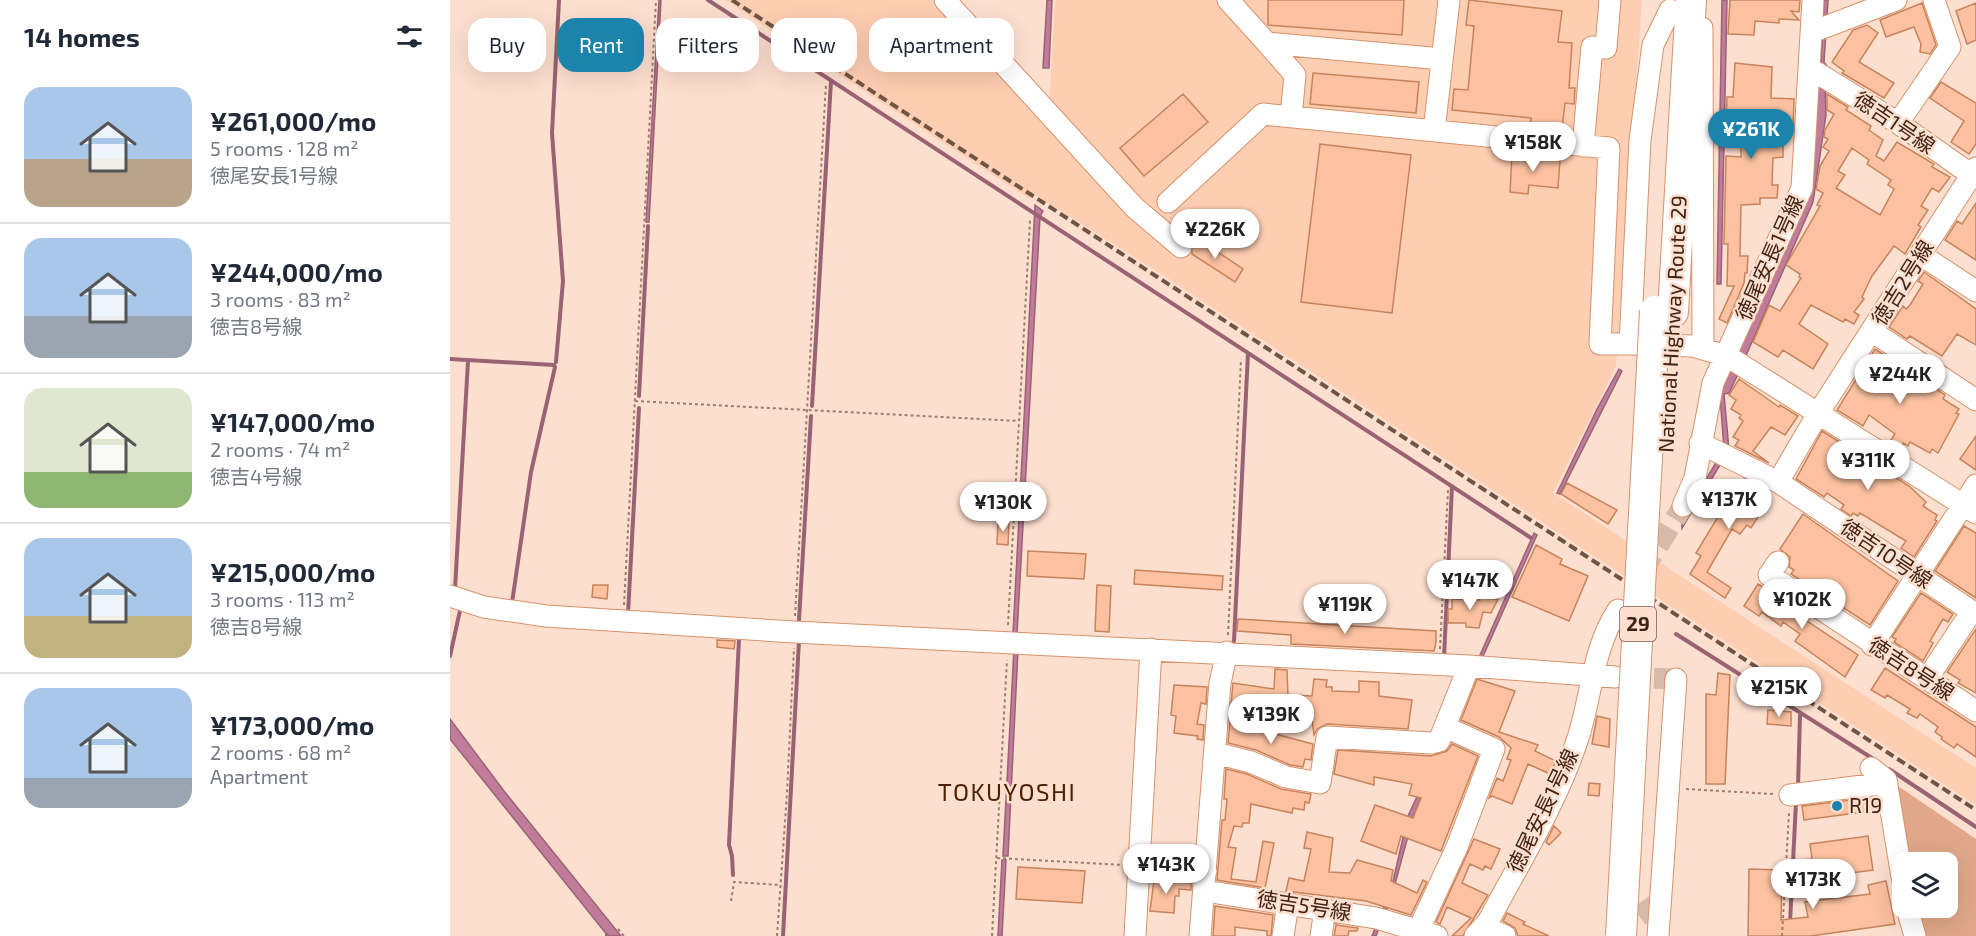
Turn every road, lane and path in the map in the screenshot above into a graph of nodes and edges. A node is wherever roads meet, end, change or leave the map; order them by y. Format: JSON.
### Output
{"nodes":[{"id":1,"x":656,"y":0,"type":"edge"},
{"id":2,"x":945,"y":0,"type":"edge"},
{"id":3,"x":1228,"y":0,"type":"edge"},
{"id":4,"x":1449,"y":0,"type":"edge"},
{"id":5,"x":1610,"y":0,"type":"edge"},
{"id":6,"x":1700,"y":0,"type":"edge"},
{"id":7,"x":1813,"y":0,"type":"edge"},
{"id":8,"x":1896,"y":0,"type":"edge"},
{"id":9,"x":1934,"y":0,"type":"edge"},
{"id":10,"x":1678,"y":4,"type":"edge"},
{"id":11,"x":1812,"y":32,"type":"junction"},
{"id":12,"x":1267,"y":43,"type":"junction"},
{"id":13,"x":1442,"y":59,"type":"junction"},
{"id":14,"x":1811,"y":69,"type":"junction"},
{"id":15,"x":826,"y":84,"type":"dead end"},
{"id":16,"x":1291,"y":117,"type":"junction"},
{"id":17,"x":1898,"y":123,"type":"junction"},
{"id":18,"x":1434,"y":132,"type":"junction"},
{"id":19,"x":1583,"y":146,"type":"junction"},
{"id":20,"x":1974,"y":174,"type":"edge"},
{"id":21,"x":1168,"y":202,"type":"dead end"},
{"id":22,"x":1030,"y":220,"type":"dead end"},
{"id":23,"x":1181,"y":247,"type":"dead end"},
{"id":24,"x":1921,"y":255,"type":"junction"},
{"id":25,"x":1976,"y":291,"type":"edge"},
{"id":26,"x":1664,"y":312,"type":"junction"},
{"id":27,"x":1873,"y":332,"type":"junction"},
{"id":28,"x":1630,"y":345,"type":"junction"},
{"id":29,"x":1703,"y":348,"type":"junction"},
{"id":30,"x":1241,"y":359,"type":"dead end"},
{"id":31,"x":1734,"y":360,"type":"junction"},
{"id":32,"x":1976,"y":400,"type":"edge"},
{"id":33,"x":634,"y":401,"type":"junction"},
{"id":34,"x":807,"y":410,"type":"junction"},
{"id":35,"x":1819,"y":412,"type":"junction"},
{"id":36,"x":1020,"y":421,"type":"junction"},
{"id":37,"x":1700,"y":443,"type":"junction"},
{"id":38,"x":1778,"y":482,"type":"junction"},
{"id":39,"x":1976,"y":485,"type":"edge"},
{"id":40,"x":1448,"y":490,"type":"dead end"},
{"id":41,"x":1683,"y":506,"type":"tunnel mouth"},
{"id":42,"x":1969,"y":509,"type":"edge"},
{"id":43,"x":1778,"y":562,"type":"dead end"},
{"id":44,"x":1918,"y":576,"type":"junction"},
{"id":45,"x":450,"y":596,"type":"edge"},
{"id":46,"x":1618,"y":610,"type":"dead end"},
{"id":47,"x":1974,"y":613,"type":"edge"},
{"id":48,"x":623,"y":620,"type":"junction"},
{"id":49,"x":795,"y":632,"type":"junction"},
{"id":50,"x":1008,"y":642,"type":"junction"},
{"id":51,"x":1872,"y":645,"type":"junction"},
{"id":52,"x":1151,"y":649,"type":"junction"},
{"id":53,"x":1227,"y":652,"type":"junction"},
{"id":54,"x":1439,"y":664,"type":"junction"},
{"id":55,"x":1469,"y":666,"type":"junction"},
{"id":56,"x":1592,"y":674,"type":"junction"},
{"id":57,"x":1616,"y":677,"type":"tunnel mouth"},
{"id":58,"x":1676,"y":679,"type":"dead end"},
{"id":59,"x":1927,"y":679,"type":"junction"},
{"id":60,"x":1976,"y":711,"type":"edge"},
{"id":61,"x":1445,"y":727,"type":"junction"},
{"id":62,"x":1215,"y":753,"type":"junction"},
{"id":63,"x":1871,"y":768,"type":"dead end"},
{"id":64,"x":1887,"y":783,"type":"junction"},
{"id":65,"x":1670,"y":789,"type":"junction"},
{"id":66,"x":1790,"y":795,"type":"junction"},
{"id":67,"x":1898,"y":852,"type":"edge"},
{"id":68,"x":997,"y":858,"type":"junction"},
{"id":69,"x":1138,"y":866,"type":"junction"},
{"id":70,"x":1206,"y":881,"type":"junction"},
{"id":71,"x":780,"y":885,"type":"junction"},
{"id":72,"x":731,"y":901,"type":"dead end"},
{"id":73,"x":1288,"y":904,"type":"junction"},
{"id":74,"x":1325,"y":910,"type":"junction"},
{"id":75,"x":1910,"y":918,"type":"edge"},
{"id":76,"x":618,"y":929,"type":"dead end"},
{"id":77,"x":1428,"y":932,"type":"edge"},
{"id":78,"x":1479,"y":932,"type":"edge"},
{"id":79,"x":624,"y":936,"type":"edge"},
{"id":80,"x":777,"y":936,"type":"edge"},
{"id":81,"x":992,"y":936,"type":"edge"},
{"id":82,"x":1135,"y":936,"type":"edge"},
{"id":83,"x":1200,"y":936,"type":"edge"},
{"id":84,"x":1283,"y":936,"type":"edge"},
{"id":85,"x":1321,"y":936,"type":"edge"},
{"id":86,"x":1505,"y":936,"type":"edge"},
{"id":87,"x":1621,"y":936,"type":"edge"},
{"id":88,"x":1641,"y":936,"type":"edge"},
{"id":89,"x":1658,"y":936,"type":"edge"},
{"id":90,"x":1782,"y":936,"type":"edge"},
{"id":91,"x":1915,"y":936,"type":"edge"}],
"edges":[{"from":1,"to":33,"type":"path"},
{"from":2,"to":23,"type":"street"},
{"from":3,"to":12,"type":"street"},
{"from":4,"to":13,"type":"street"},
{"from":5,"to":19,"type":"street"},
{"from":6,"to":29,"type":"street"},
{"from":7,"to":11,"type":"street","name":"徳尾安長1号線"},
{"from":8,"to":11,"type":"street"},
{"from":9,"to":17,"type":"street"},
{"from":10,"to":26,"type":"highway","name":"National Highway Route 29","number":"29"},
{"from":10,"to":28,"type":"street"},
{"from":11,"to":14,"type":"street","name":"徳尾安長1号線"},
{"from":12,"to":13,"type":"street"},
{"from":12,"to":16,"type":"street"},
{"from":13,"to":18,"type":"street"},
{"from":14,"to":17,"type":"street","name":"徳吉1号線"},
{"from":14,"to":31,"type":"street","name":"徳尾安長1号線"},
{"from":15,"to":34,"type":"path"},
{"from":16,"to":18,"type":"street"},
{"from":16,"to":21,"type":"street"},
{"from":17,"to":20,"type":"street","name":"徳吉1号線"},
{"from":18,"to":19,"type":"street"},
{"from":19,"to":28,"type":"street"},
{"from":20,"to":24,"type":"street","name":"徳吉2号線"},
{"from":22,"to":36,"type":"path"},
{"from":24,"to":25,"type":"street"},
{"from":24,"to":27,"type":"street","name":"徳吉2号線"},
{"from":26,"to":87,"type":"highway","name":"National Highway Route 29","number":"29","bridge":true},
{"from":26,"to":88,"type":"highway","name":"National Highway Route 29","number":"29"},
{"from":27,"to":32,"type":"street"},
{"from":27,"to":35,"type":"street","name":"徳吉2号線"},
{"from":28,"to":29,"type":"street"},
{"from":29,"to":31,"type":"street"},
{"from":30,"to":53,"type":"path"},
{"from":31,"to":35,"type":"street"},
{"from":31,"to":37,"type":"street","name":"徳尾安長1号線"},
{"from":33,"to":34,"type":"path"},
{"from":33,"to":48,"type":"path"},
{"from":34,"to":36,"type":"path"},
{"from":34,"to":49,"type":"path"},
{"from":35,"to":38,"type":"street","name":"徳吉2号線"},
{"from":35,"to":42,"type":"street"},
{"from":36,"to":50,"type":"path"},
{"from":37,"to":38,"type":"street","name":"徳吉10号線"},
{"from":37,"to":41,"type":"street","name":"徳尾安長1号線"},
{"from":38,"to":44,"type":"street","name":"徳吉10号線"},
{"from":39,"to":42,"type":"street"},
{"from":40,"to":54,"type":"path"},
{"from":42,"to":44,"type":"street"},
{"from":43,"to":51,"type":"street","name":"徳吉8号線"},
{"from":44,"to":47,"type":"street","name":"徳吉10号線"},
{"from":44,"to":51,"type":"street"},
{"from":45,"to":48,"type":"street"},
{"from":46,"to":56,"type":"street","name":"徳尾安長1号線"},
{"from":47,"to":59,"type":"street"},
{"from":48,"to":49,"type":"street"},
{"from":49,"to":50,"type":"street"},
{"from":49,"to":71,"type":"path"},
{"from":50,"to":52,"type":"street"},
{"from":50,"to":68,"type":"path"},
{"from":51,"to":59,"type":"street","name":"徳吉8号線"},
{"from":52,"to":53,"type":"street"},
{"from":52,"to":69,"type":"street"},
{"from":53,"to":54,"type":"street"},
{"from":53,"to":62,"type":"street"},
{"from":54,"to":55,"type":"street"},
{"from":55,"to":56,"type":"street"},
{"from":55,"to":61,"type":"street"},
{"from":56,"to":57,"type":"street"},
{"from":56,"to":78,"type":"street","name":"徳尾安長1号線"},
{"from":58,"to":65,"type":"street"},
{"from":59,"to":60,"type":"street","name":"徳吉8号線"},
{"from":61,"to":62,"type":"street"},
{"from":61,"to":77,"type":"street"},
{"from":62,"to":70,"type":"street"},
{"from":63,"to":64,"type":"street"},
{"from":64,"to":66,"type":"street"},
{"from":64,"to":67,"type":"street"},
{"from":65,"to":66,"type":"path"},
{"from":65,"to":89,"type":"street"},
{"from":66,"to":90,"type":"path"},
{"from":68,"to":69,"type":"path"},
{"from":68,"to":81,"type":"path"},
{"from":69,"to":70,"type":"street","name":"徳吉5号線"},
{"from":69,"to":82,"type":"street"},
{"from":70,"to":73,"type":"street","name":"徳吉5号線"},
{"from":70,"to":83,"type":"street"},
{"from":71,"to":72,"type":"path"},
{"from":71,"to":80,"type":"path"},
{"from":73,"to":74,"type":"street","name":"徳吉5号線"},
{"from":73,"to":84,"type":"street"},
{"from":74,"to":77,"type":"street","name":"徳吉5号線"},
{"from":74,"to":85,"type":"street"},
{"from":75,"to":91,"type":"street"},
{"from":76,"to":79,"type":"path"},
{"from":78,"to":86,"type":"street"}]}
